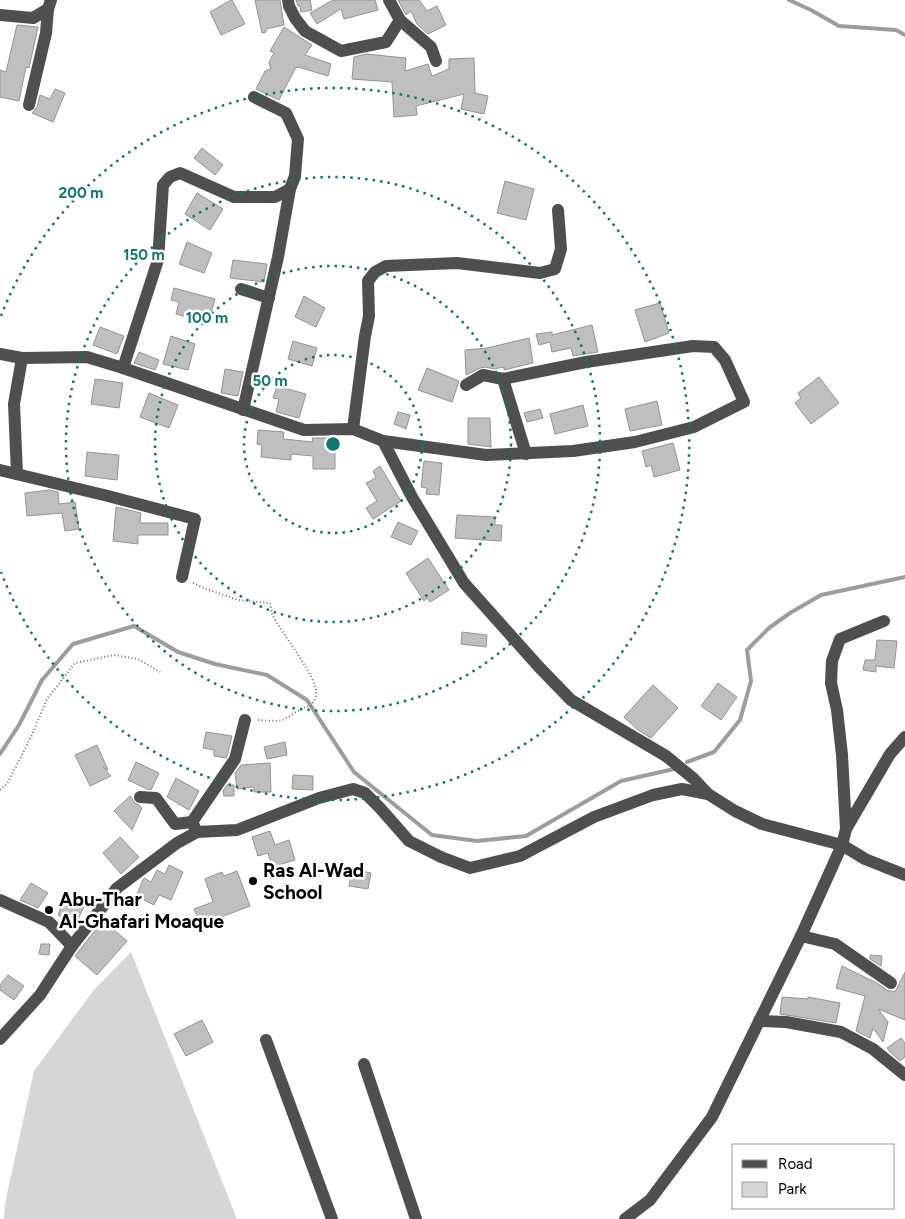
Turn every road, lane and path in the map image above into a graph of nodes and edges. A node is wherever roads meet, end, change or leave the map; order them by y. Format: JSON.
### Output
{"nodes":[{"id":1,"x":288,"y":0,"type":"edge"},
{"id":2,"x":389,"y":0,"type":"edge"},
{"id":3,"x":49,"y":5,"type":"edge"},
{"id":4,"x":0,"y":16,"type":"edge"},
{"id":5,"x":400,"y":20,"type":"junction"},
{"id":6,"x":436,"y":61,"type":"dead end"},
{"id":7,"x":254,"y":97,"type":"dead end"},
{"id":8,"x":29,"y":105,"type":"dead end"},
{"id":9,"x":290,"y":189,"type":"junction"},
{"id":10,"x":558,"y":210,"type":"dead end"},
{"id":11,"x":241,"y":289,"type":"dead end"},
{"id":12,"x":269,"y":298,"type":"junction"},
{"id":13,"x":0,"y":354,"type":"edge"},
{"id":14,"x":22,"y":358,"type":"junction"},
{"id":15,"x":123,"y":368,"type":"junction"},
{"id":16,"x":503,"y":379,"type":"junction"},
{"id":17,"x":466,"y":385,"type":"dead end"},
{"id":18,"x":243,"y":410,"type":"junction"},
{"id":19,"x":353,"y":429,"type":"junction"},
{"id":20,"x":383,"y":441,"type":"junction"},
{"id":21,"x":526,"y":454,"type":"junction"},
{"id":22,"x":0,"y":470,"type":"edge"},
{"id":23,"x":17,"y":474,"type":"junction"},
{"id":24,"x":182,"y":577,"type":"joint"},
{"id":25,"x":884,"y":621,"type":"dead end"},
{"id":26,"x":160,"y":672,"type":"dead end"},
{"id":27,"x":245,"y":720,"type":"joint"},
{"id":28,"x":905,"y":737,"type":"edge"},
{"id":29,"x":0,"y":790,"type":"edge"},
{"id":30,"x":708,"y":794,"type":"junction"},
{"id":31,"x":140,"y":797,"type":"dead end"},
{"id":32,"x":194,"y":827,"type":"junction"},
{"id":33,"x":846,"y":829,"type":"junction"},
{"id":34,"x":842,"y":845,"type":"junction"},
{"id":35,"x":905,"y":875,"type":"edge"},
{"id":36,"x":0,"y":900,"type":"edge"},
{"id":37,"x":801,"y":936,"type":"junction"},
{"id":38,"x":72,"y":946,"type":"junction"},
{"id":39,"x":891,"y":983,"type":"dead end"},
{"id":40,"x":759,"y":1021,"type":"junction"},
{"id":41,"x":0,"y":1039,"type":"edge"},
{"id":42,"x":266,"y":1040,"type":"dead end"},
{"id":43,"x":364,"y":1064,"type":"dead end"},
{"id":44,"x":905,"y":1075,"type":"edge"},
{"id":45,"x":332,"y":1219,"type":"edge"},
{"id":46,"x":416,"y":1219,"type":"edge"},
{"id":47,"x":625,"y":1219,"type":"edge"}],
"edges":[{"from":1,"to":5,"type":"street"},
{"from":2,"to":5,"type":"street"},
{"from":3,"to":4,"type":"street"},
{"from":3,"to":8,"type":"street"},
{"from":5,"to":6,"type":"street"},
{"from":7,"to":9,"type":"street"},
{"from":9,"to":12,"type":"street"},
{"from":9,"to":15,"type":"street"},
{"from":10,"to":19,"type":"street"},
{"from":11,"to":12,"type":"street"},
{"from":12,"to":18,"type":"street"},
{"from":13,"to":14,"type":"street"},
{"from":14,"to":15,"type":"street"},
{"from":14,"to":23,"type":"street"},
{"from":15,"to":18,"type":"street"},
{"from":16,"to":17,"type":"street"},
{"from":16,"to":21,"type":"street"},
{"from":16,"to":21,"type":"street"},
{"from":18,"to":19,"type":"street"},
{"from":19,"to":20,"type":"street"},
{"from":20,"to":21,"type":"street"},
{"from":20,"to":30,"type":"street"},
{"from":22,"to":23,"type":"street"},
{"from":23,"to":24,"type":"street"},
{"from":24,"to":27,"type":"path"},
{"from":25,"to":33,"type":"street"},
{"from":26,"to":29,"type":"path"},
{"from":27,"to":32,"type":"street"},
{"from":28,"to":33,"type":"street"},
{"from":30,"to":32,"type":"street"},
{"from":30,"to":34,"type":"street"},
{"from":31,"to":32,"type":"street"},
{"from":32,"to":38,"type":"street"},
{"from":33,"to":34,"type":"street"},
{"from":34,"to":35,"type":"street"},
{"from":34,"to":37,"type":"street"},
{"from":36,"to":38,"type":"street"},
{"from":37,"to":39,"type":"street"},
{"from":37,"to":40,"type":"street"},
{"from":38,"to":41,"type":"street"},
{"from":40,"to":44,"type":"street"},
{"from":40,"to":47,"type":"street"},
{"from":42,"to":45,"type":"street"},
{"from":43,"to":46,"type":"street"}]}
